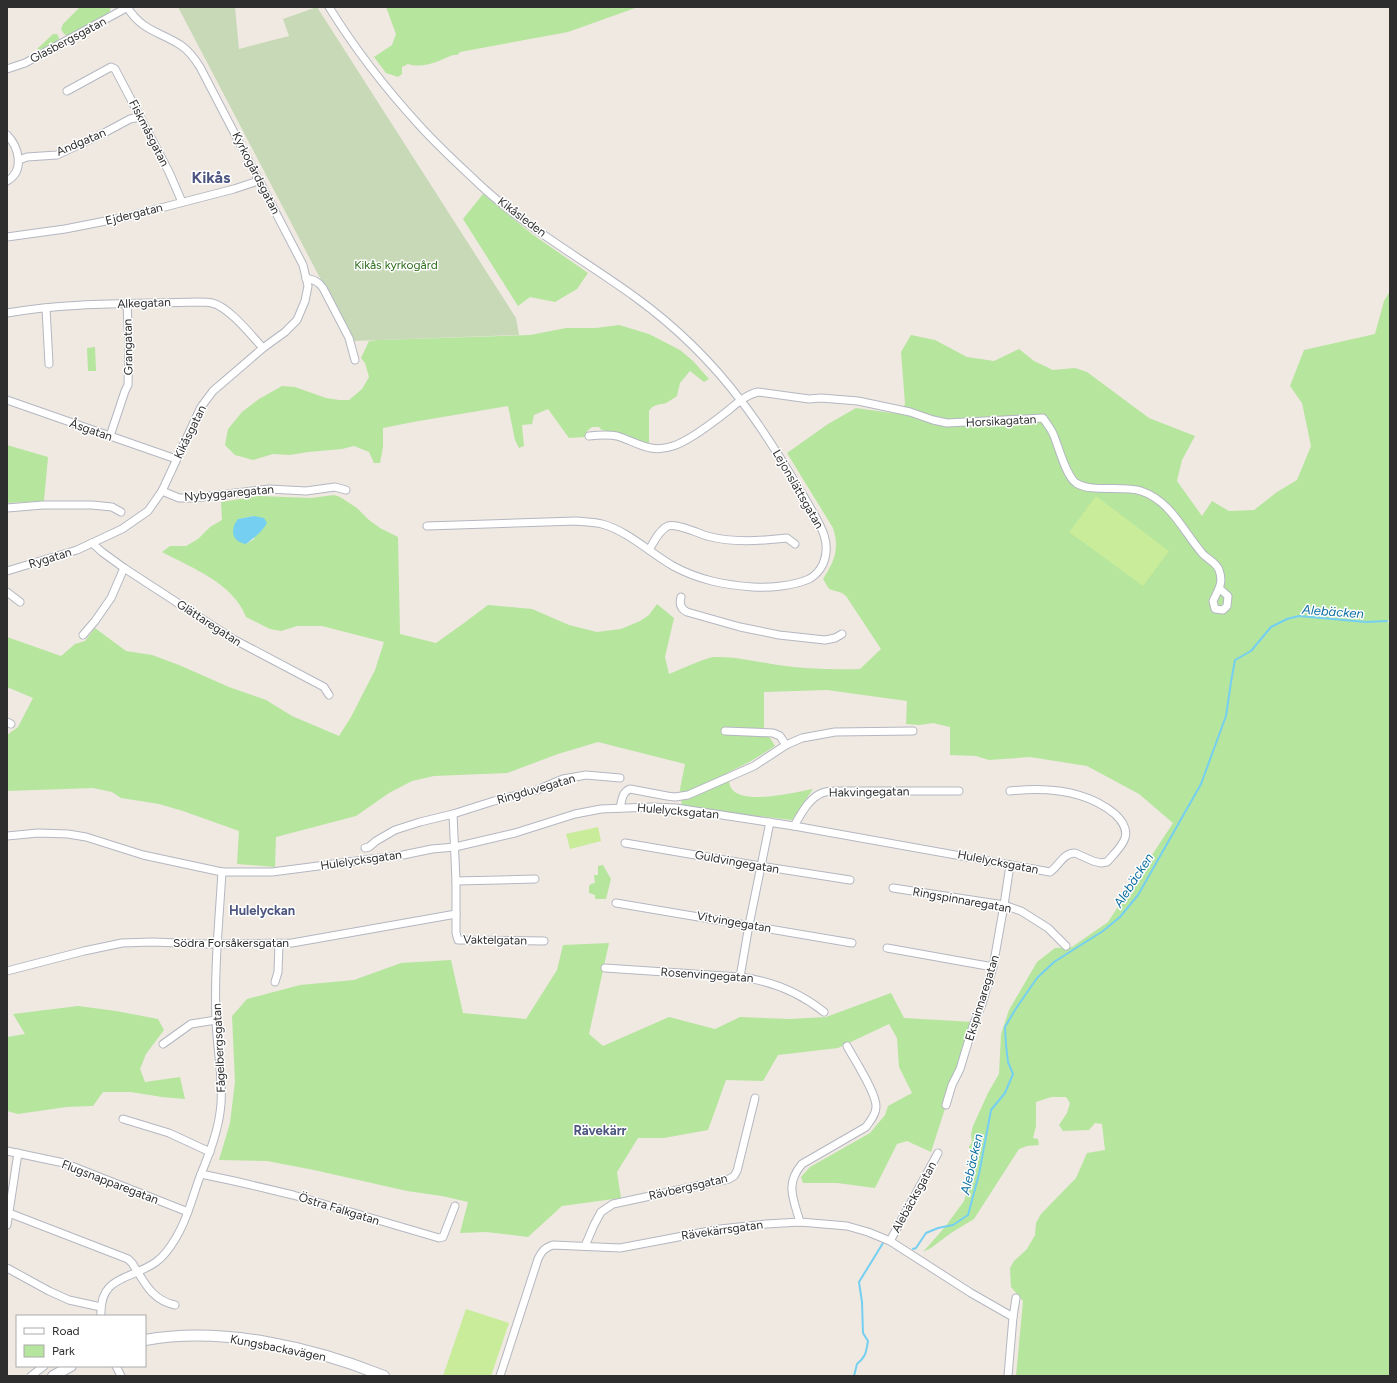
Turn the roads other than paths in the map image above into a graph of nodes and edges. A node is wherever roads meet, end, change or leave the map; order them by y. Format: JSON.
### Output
{"nodes":[{"id":1,"x":127,"y":7,"type":"edge"},
{"id":2,"x":329,"y":7,"type":"edge"},
{"id":3,"x":7,"y":69,"type":"edge"},
{"id":4,"x":67,"y":91,"type":"dead end"},
{"id":5,"x":140,"y":117,"type":"junction"},
{"id":6,"x":7,"y":135,"type":"edge"},
{"id":7,"x":19,"y":160,"type":"junction"},
{"id":8,"x":7,"y":181,"type":"edge"},
{"id":9,"x":258,"y":181,"type":"junction"},
{"id":10,"x":182,"y":202,"type":"junction"},
{"id":11,"x":7,"y":237,"type":"edge"},
{"id":12,"x":306,"y":278,"type":"junction"},
{"id":13,"x":127,"y":304,"type":"junction"},
{"id":14,"x":46,"y":308,"type":"junction"},
{"id":15,"x":7,"y":313,"type":"edge"},
{"id":16,"x":263,"y":348,"type":"junction"},
{"id":17,"x":355,"y":360,"type":"dead end"},
{"id":18,"x":49,"y":364,"type":"dead end"},
{"id":19,"x":7,"y":400,"type":"edge"},
{"id":20,"x":741,"y":400,"type":"junction"},
{"id":21,"x":110,"y":436,"type":"junction"},
{"id":22,"x":589,"y":436,"type":"dead end"},
{"id":23,"x":176,"y":459,"type":"junction"},
{"id":24,"x":346,"y":490,"type":"dead end"},
{"id":25,"x":162,"y":491,"type":"junction"},
{"id":26,"x":7,"y":508,"type":"edge"},
{"id":27,"x":121,"y":512,"type":"dead end"},
{"id":28,"x":427,"y":526,"type":"dead end"},
{"id":29,"x":92,"y":543,"type":"junction"},
{"id":30,"x":795,"y":544,"type":"dead end"},
{"id":31,"x":649,"y":550,"type":"junction"},
{"id":32,"x":124,"y":568,"type":"junction"},
{"id":33,"x":7,"y":571,"type":"edge"},
{"id":34,"x":1219,"y":588,"type":"dead end"},
{"id":35,"x":7,"y":592,"type":"edge"},
{"id":36,"x":681,"y":597,"type":"dead end"},
{"id":37,"x":20,"y":602,"type":"dead end"},
{"id":38,"x":842,"y":634,"type":"dead end"},
{"id":39,"x":83,"y":635,"type":"dead end"},
{"id":40,"x":329,"y":695,"type":"dead end"},
{"id":41,"x":725,"y":731,"type":"dead end"},
{"id":42,"x":913,"y":731,"type":"dead end"},
{"id":43,"x":786,"y":745,"type":"junction"},
{"id":44,"x":620,"y":778,"type":"dead end"},
{"id":45,"x":1010,"y":790,"type":"dead end"},
{"id":46,"x":959,"y":791,"type":"dead end"},
{"id":47,"x":620,"y":808,"type":"junction"},
{"id":48,"x":453,"y":814,"type":"junction"},
{"id":49,"x":770,"y":822,"type":"junction"},
{"id":50,"x":794,"y":826,"type":"junction"},
{"id":51,"x":7,"y":836,"type":"edge"},
{"id":52,"x":625,"y":843,"type":"dead end"},
{"id":53,"x":455,"y":847,"type":"junction"},
{"id":54,"x":365,"y":848,"type":"dead end"},
{"id":55,"x":1010,"y":865,"type":"junction"},
{"id":56,"x":760,"y":866,"type":"junction"},
{"id":57,"x":222,"y":872,"type":"junction"},
{"id":58,"x":535,"y":879,"type":"dead end"},
{"id":59,"x":850,"y":880,"type":"dead end"},
{"id":60,"x":456,"y":881,"type":"junction"},
{"id":61,"x":893,"y":888,"type":"dead end"},
{"id":62,"x":616,"y":903,"type":"dead end"},
{"id":63,"x":1004,"y":905,"type":"junction"},
{"id":64,"x":456,"y":914,"type":"junction"},
{"id":65,"x":749,"y":925,"type":"junction"},
{"id":66,"x":544,"y":941,"type":"dead end"},
{"id":67,"x":852,"y":943,"type":"dead end"},
{"id":68,"x":218,"y":944,"type":"junction"},
{"id":69,"x":279,"y":944,"type":"junction"},
{"id":70,"x":1066,"y":946,"type":"dead end"},
{"id":71,"x":887,"y":948,"type":"dead end"},
{"id":72,"x":993,"y":967,"type":"junction"},
{"id":73,"x":605,"y":968,"type":"dead end"},
{"id":74,"x":7,"y":971,"type":"edge"},
{"id":75,"x":740,"y":976,"type":"junction"},
{"id":76,"x":275,"y":982,"type":"dead end"},
{"id":77,"x":824,"y":1012,"type":"dead end"},
{"id":78,"x":216,"y":1020,"type":"junction"},
{"id":79,"x":163,"y":1044,"type":"dead end"},
{"id":80,"x":846,"y":1046,"type":"dead end"},
{"id":81,"x":755,"y":1098,"type":"dead end"},
{"id":82,"x":946,"y":1105,"type":"dead end"},
{"id":83,"x":123,"y":1119,"type":"dead end"},
{"id":84,"x":7,"y":1151,"type":"edge"},
{"id":85,"x":210,"y":1152,"type":"junction"},
{"id":86,"x":18,"y":1153,"type":"junction"},
{"id":87,"x":938,"y":1153,"type":"dead end"},
{"id":88,"x":201,"y":1174,"type":"junction"},
{"id":89,"x":455,"y":1206,"type":"dead end"},
{"id":90,"x":188,"y":1212,"type":"junction"},
{"id":91,"x":9,"y":1213,"type":"junction"},
{"id":92,"x":800,"y":1222,"type":"junction"},
{"id":93,"x":7,"y":1225,"type":"edge"},
{"id":94,"x":890,"y":1241,"type":"junction"},
{"id":95,"x":585,"y":1246,"type":"junction"},
{"id":96,"x":7,"y":1268,"type":"edge"},
{"id":97,"x":138,"y":1272,"type":"junction"},
{"id":98,"x":1016,"y":1298,"type":"dead end"},
{"id":99,"x":175,"y":1305,"type":"dead end"},
{"id":100,"x":101,"y":1307,"type":"junction"},
{"id":101,"x":101,"y":1315,"type":"edge"},
{"id":102,"x":1013,"y":1317,"type":"junction"},
{"id":103,"x":146,"y":1340,"type":"edge"},
{"id":104,"x":43,"y":1367,"type":"edge"},
{"id":105,"x":69,"y":1367,"type":"edge"},
{"id":106,"x":116,"y":1367,"type":"edge"},
{"id":107,"x":31,"y":1376,"type":"edge"},
{"id":108,"x":53,"y":1376,"type":"edge"},
{"id":109,"x":121,"y":1376,"type":"edge"},
{"id":110,"x":384,"y":1376,"type":"edge"},
{"id":111,"x":500,"y":1376,"type":"edge"},
{"id":112,"x":1008,"y":1376,"type":"edge"}],
"edges":[{"from":1,"to":3,"type":"street","name":"Glasbergsgatan"},
{"from":1,"to":9,"type":"street","name":"Kyrkogårdsgatan"},
{"from":2,"to":20,"type":"street","name":"Kikåsleden"},
{"from":4,"to":5,"type":"street","name":"Fiskmåsgatan"},
{"from":5,"to":7,"type":"street","name":"Andgatan"},
{"from":5,"to":10,"type":"street","name":"Fiskmåsgatan"},
{"from":6,"to":7,"type":"street"},
{"from":7,"to":8,"type":"street"},
{"from":9,"to":10,"type":"street","name":"Ejdergatan"},
{"from":9,"to":12,"type":"street","name":"Kyrkogårdsgatan"},
{"from":10,"to":11,"type":"street","name":"Ejdergatan"},
{"from":12,"to":16,"type":"street","name":"Kikåsgatan"},
{"from":12,"to":17,"type":"street"},
{"from":13,"to":14,"type":"street","name":"Alkegatan"},
{"from":13,"to":16,"type":"street","name":"Alkegatan"},
{"from":13,"to":21,"type":"street","name":"Grangatan"},
{"from":14,"to":15,"type":"street","name":"Alkegatan"},
{"from":14,"to":18,"type":"street"},
{"from":16,"to":23,"type":"street","name":"Kikåsgatan"},
{"from":19,"to":21,"type":"street","name":"Åsgatan"},
{"from":20,"to":22,"type":"street"},
{"from":20,"to":31,"type":"street","name":"Lejonslättsgatan"},
{"from":20,"to":34,"type":"street","name":"Horsikagatan"},
{"from":21,"to":23,"type":"street","name":"Åsgatan"},
{"from":23,"to":25,"type":"street","name":"Kikåsgatan"},
{"from":24,"to":25,"type":"street","name":"Nybyggaregatan"},
{"from":25,"to":29,"type":"street","name":"Kikåsgatan"},
{"from":26,"to":27,"type":"street"},
{"from":28,"to":31,"type":"street","name":"Lejonslättsgatan"},
{"from":29,"to":32,"type":"street","name":"Glättaregatan"},
{"from":29,"to":33,"type":"street","name":"Rygatan"},
{"from":30,"to":31,"type":"street"},
{"from":32,"to":39,"type":"street"},
{"from":32,"to":40,"type":"street","name":"Glättaregatan"},
{"from":35,"to":37,"type":"street"},
{"from":36,"to":38,"type":"street"},
{"from":41,"to":43,"type":"street"},
{"from":42,"to":43,"type":"street"},
{"from":43,"to":47,"type":"street"},
{"from":44,"to":48,"type":"street","name":"Ringduvegatan"},
{"from":45,"to":55,"type":"street","name":"Hulelycksgatan"},
{"from":46,"to":50,"type":"street","name":"Hakvingegatan"},
{"from":47,"to":49,"type":"street","name":"Hulelycksgatan"},
{"from":47,"to":53,"type":"street","name":"Hulelycksgatan"},
{"from":48,"to":53,"type":"street","name":"Vaktelgatan"},
{"from":48,"to":54,"type":"street","name":"Ringduvegatan"},
{"from":49,"to":50,"type":"street","name":"Hulelycksgatan"},
{"from":49,"to":56,"type":"street"},
{"from":50,"to":55,"type":"street","name":"Hulelycksgatan"},
{"from":51,"to":57,"type":"street","name":"Hulelycksgatan"},
{"from":52,"to":56,"type":"street","name":"Guldvingegatan"},
{"from":53,"to":57,"type":"street","name":"Hulelycksgatan"},
{"from":53,"to":60,"type":"street","name":"Vaktelgatan"},
{"from":55,"to":63,"type":"street","name":"Ekspinnaregatan"},
{"from":56,"to":59,"type":"street","name":"Guldvingegatan"},
{"from":56,"to":65,"type":"street"},
{"from":57,"to":68,"type":"street","name":"Fågelbergsgatan"},
{"from":58,"to":60,"type":"street"},
{"from":60,"to":64,"type":"street","name":"Vaktelgatan"},
{"from":61,"to":63,"type":"street","name":"Ringspinnaregatan"},
{"from":62,"to":65,"type":"street","name":"Vitvingegatan"},
{"from":63,"to":70,"type":"street","name":"Ringspinnaregatan"},
{"from":63,"to":72,"type":"street","name":"Ekspinnaregatan"},
{"from":64,"to":66,"type":"street","name":"Vaktelgatan"},
{"from":64,"to":69,"type":"street","name":"Södra Forsåkersgatan"},
{"from":65,"to":67,"type":"street","name":"Vitvingegatan"},
{"from":65,"to":75,"type":"street"},
{"from":68,"to":69,"type":"street","name":"Södra Forsåkersgatan"},
{"from":68,"to":74,"type":"street","name":"Södra Forsåkersgatan"},
{"from":68,"to":78,"type":"street","name":"Fågelbergsgatan"},
{"from":69,"to":76,"type":"street"},
{"from":71,"to":72,"type":"street"},
{"from":72,"to":82,"type":"street","name":"Ekspinnaregatan"},
{"from":73,"to":75,"type":"street","name":"Rosenvingegatan"},
{"from":75,"to":77,"type":"street","name":"Rosenvingegatan"},
{"from":78,"to":79,"type":"street"},
{"from":78,"to":85,"type":"street","name":"Fågelbergsgatan"},
{"from":80,"to":92,"type":"street"},
{"from":81,"to":95,"type":"street","name":"Rävbergsgatan"},
{"from":83,"to":85,"type":"street"},
{"from":84,"to":86,"type":"street","name":"Flugsnapparegatan"},
{"from":85,"to":88,"type":"street","name":"Fågelbergsgatan"},
{"from":86,"to":90,"type":"street","name":"Flugsnapparegatan"},
{"from":86,"to":91,"type":"street"},
{"from":87,"to":94,"type":"street","name":"Alebäcksgatan"},
{"from":88,"to":89,"type":"street","name":"Östra Falkgatan"},
{"from":88,"to":90,"type":"street","name":"Fågelbergsgatan"},
{"from":90,"to":97,"type":"street","name":"Fågelbergsgatan"},
{"from":91,"to":93,"type":"street"},
{"from":91,"to":97,"type":"street"},
{"from":92,"to":94,"type":"street","name":"Rävekärrsgatan"},
{"from":92,"to":95,"type":"street","name":"Rävekärrsgatan"},
{"from":94,"to":102,"type":"street","name":"Rävekärrsgatan"},
{"from":95,"to":111,"type":"street","name":"Rävekärrsgatan"},
{"from":96,"to":100,"type":"street"},
{"from":97,"to":99,"type":"street"},
{"from":97,"to":100,"type":"street","name":"Fågelbergsgatan"},
{"from":98,"to":102,"type":"street"},
{"from":100,"to":101,"type":"street","name":"Fågelbergsgatan"},
{"from":102,"to":112,"type":"street"},
{"from":103,"to":110,"type":"street","name":"Kungsbackavägen"},
{"from":104,"to":107,"type":"street"},
{"from":105,"to":108,"type":"street"},
{"from":106,"to":109,"type":"street"}]}
